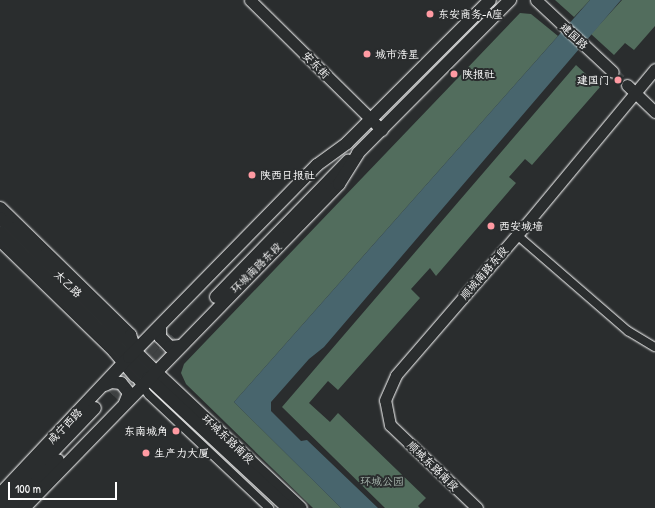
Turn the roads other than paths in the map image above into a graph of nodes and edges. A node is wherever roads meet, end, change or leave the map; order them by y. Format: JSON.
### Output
{"nodes":[{"id":1,"x":250,"y":0,"type":"edge"},
{"id":2,"x":490,"y":0,"type":"edge"},
{"id":3,"x":510,"y":0,"type":"edge"},
{"id":4,"x":536,"y":0,"type":"edge"},
{"id":5,"x":655,"y":69,"type":"edge"},
{"id":6,"x":613,"y":72,"type":"tunnel mouth"},
{"id":7,"x":631,"y":89,"type":"junction"},
{"id":8,"x":655,"y":112,"type":"edge"},
{"id":9,"x":371,"y":120,"type":"junction"},
{"id":10,"x":382,"y":130,"type":"junction"},
{"id":11,"x":0,"y":207,"type":"edge"},
{"id":12,"x":0,"y":218,"type":"edge"},
{"id":13,"x":0,"y":232,"type":"edge"},
{"id":14,"x":517,"y":235,"type":"junction"},
{"id":15,"x":0,"y":241,"type":"edge"},
{"id":16,"x":172,"y":335,"type":"junction"},
{"id":17,"x":655,"y":347,"type":"edge"},
{"id":18,"x":129,"y":357,"type":"junction"},
{"id":19,"x":134,"y":376,"type":"joint"},
{"id":20,"x":148,"y":378,"type":"junction"},
{"id":21,"x":114,"y":395,"type":"junction"},
{"id":22,"x":390,"y":425,"type":"joint"},
{"id":23,"x":0,"y":494,"type":"edge"},
{"id":24,"x":0,"y":507,"type":"edge"},
{"id":25,"x":12,"y":508,"type":"edge"},
{"id":26,"x":24,"y":508,"type":"edge"},
{"id":27,"x":269,"y":508,"type":"edge"},
{"id":28,"x":288,"y":508,"type":"edge"},
{"id":29,"x":301,"y":508,"type":"edge"},
{"id":30,"x":477,"y":508,"type":"edge"}],
"edges":[{"from":1,"to":9,"type":"street","name":"安东街"},
{"from":2,"to":9,"type":"main road","name":"环城南路东段"},
{"from":3,"to":10,"type":"main road","name":"环城南路东段"},
{"from":4,"to":6,"type":"street","name":"建国路"},
{"from":5,"to":7,"type":"street","name":"顺城南路东段"},
{"from":7,"to":8,"type":"street"},
{"from":7,"to":14,"type":"street","name":"顺城南路东段"},
{"from":9,"to":10,"type":"street","name":"安东街"},
{"from":9,"to":16,"type":"main road","name":"环城南路东段"},
{"from":10,"to":16,"type":"main road","name":"环城南路东段"},
{"from":11,"to":18,"type":"street"},
{"from":12,"to":18,"type":"main road","name":"太乙路"},
{"from":13,"to":18,"type":"main road","name":"太乙路"},
{"from":14,"to":17,"type":"street"},
{"from":14,"to":22,"type":"street","name":"顺城南路东段"},
{"from":15,"to":18,"type":"street"},
{"from":16,"to":18,"type":"main road","name":"环城南路东段"},
{"from":16,"to":20,"type":"main road","name":"环城南路东段"},
{"from":18,"to":19,"type":"street"},
{"from":18,"to":20,"type":"main road"},
{"from":18,"to":21,"type":"main road","name":"咸宁西路"},
{"from":19,"to":20,"type":"street"},
{"from":20,"to":21,"type":"main road","name":"咸宁西路"},
{"from":20,"to":27,"type":"street"},
{"from":20,"to":28,"type":"main road","name":"环城东路南段"},
{"from":20,"to":29,"type":"main road","name":"环城东路南段"},
{"from":21,"to":23,"type":"main road","name":"咸宁西路"},
{"from":21,"to":24,"type":"main road","name":"咸宁西路"},
{"from":21,"to":25,"type":"main road","name":"咸宁西路"},
{"from":21,"to":26,"type":"main road","name":"咸宁西路"},
{"from":22,"to":30,"type":"street","name":"顺城东路南段"}]}
